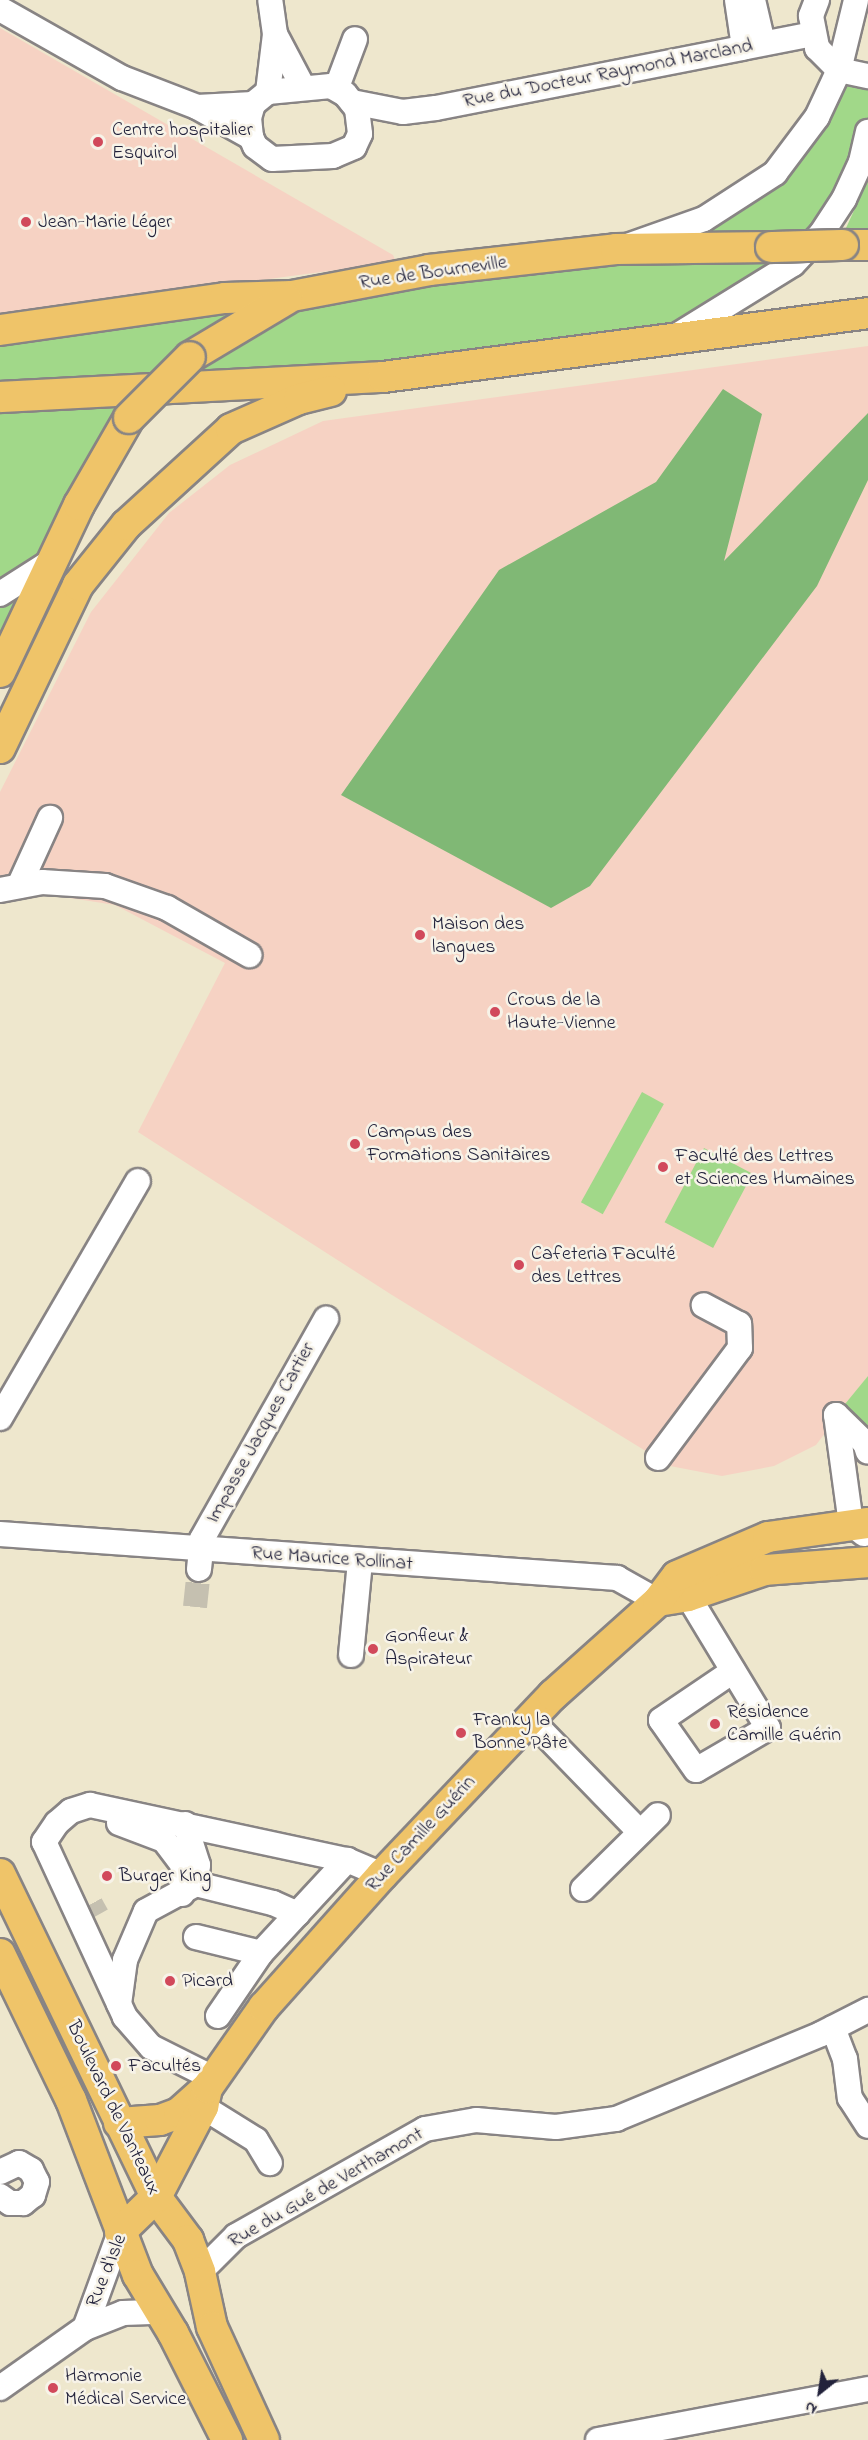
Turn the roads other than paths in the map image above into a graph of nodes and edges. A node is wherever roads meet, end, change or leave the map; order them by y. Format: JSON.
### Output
{"nodes":[{"id":1,"x":270,"y":0,"type":"edge"},
{"id":2,"x":817,"y":0,"type":"edge"},
{"id":3,"x":856,"y":0,"type":"edge"},
{"id":4,"x":744,"y":1,"type":"edge"},
{"id":5,"x":0,"y":9,"type":"edge"},
{"id":6,"x":275,"y":34,"type":"junction"},
{"id":7,"x":812,"y":34,"type":"junction"},
{"id":8,"x":355,"y":39,"type":"dead end"},
{"id":9,"x":753,"y":45,"type":"junction"},
{"id":10,"x":838,"y":70,"type":"junction"},
{"id":11,"x":868,"y":76,"type":"edge"},
{"id":12,"x":303,"y":87,"type":"junction"},
{"id":13,"x":344,"y":94,"type":"junction"},
{"id":14,"x":260,"y":98,"type":"junction"},
{"id":15,"x":197,"y":107,"type":"junction"},
{"id":16,"x":403,"y":112,"type":"junction"},
{"id":17,"x":868,"y":132,"type":"edge"},
{"id":18,"x":360,"y":134,"type":"junction"},
{"id":19,"x":251,"y":137,"type":"junction"},
{"id":20,"x":844,"y":241,"type":"edge"},
{"id":21,"x":616,"y":249,"type":"junction"},
{"id":22,"x":782,"y":255,"type":"junction"},
{"id":23,"x":292,"y":296,"type":"junction"},
{"id":24,"x":868,"y":313,"type":"edge"},
{"id":25,"x":0,"y":330,"type":"edge"},
{"id":26,"x":673,"y":338,"type":"junction"},
{"id":27,"x":383,"y":377,"type":"junction"},
{"id":28,"x":0,"y":397,"type":"edge"},
{"id":29,"x":55,"y":559,"type":"junction"},
{"id":30,"x":0,"y":594,"type":"edge"},
{"id":31,"x":0,"y":672,"type":"edge"},
{"id":32,"x":0,"y":748,"type":"edge"},
{"id":33,"x":50,"y":818,"type":"dead end"},
{"id":34,"x":10,"y":888,"type":"edge"},
{"id":35,"x":249,"y":955,"type":"dead end"},
{"id":36,"x":138,"y":1181,"type":"dead end"},
{"id":37,"x":704,"y":1305,"type":"dead end"},
{"id":38,"x":326,"y":1318,"type":"dead end"},
{"id":39,"x":0,"y":1418,"type":"edge"},
{"id":40,"x":868,"y":1452,"type":"edge"},
{"id":41,"x":658,"y":1458,"type":"dead end"},
{"id":42,"x":0,"y":1534,"type":"edge"},
{"id":43,"x":865,"y":1536,"type":"edge"},
{"id":44,"x":200,"y":1559,"type":"junction"},
{"id":45,"x":360,"y":1561,"type":"junction"},
{"id":46,"x":688,"y":1596,"type":"junction"},
{"id":47,"x":658,"y":1600,"type":"junction"},
{"id":48,"x":351,"y":1655,"type":"dead end"},
{"id":49,"x":733,"y":1671,"type":"dead end"},
{"id":50,"x":530,"y":1719,"type":"junction"},
{"id":51,"x":658,"y":1815,"type":"dead end"},
{"id":52,"x":184,"y":1824,"type":"junction"},
{"id":53,"x":640,"y":1832,"type":"junction"},
{"id":54,"x":347,"y":1860,"type":"junction"},
{"id":55,"x":0,"y":1874,"type":"edge"},
{"id":56,"x":382,"y":1875,"type":"junction"},
{"id":57,"x":582,"y":1888,"type":"dead end"},
{"id":58,"x":189,"y":1889,"type":"junction"},
{"id":59,"x":298,"y":1914,"type":"junction"},
{"id":60,"x":196,"y":1937,"type":"dead end"},
{"id":61,"x":261,"y":1953,"type":"junction"},
{"id":62,"x":0,"y":1954,"type":"edge"},
{"id":63,"x":96,"y":1955,"type":"junction"},
{"id":64,"x":125,"y":1960,"type":"junction"},
{"id":65,"x":119,"y":2004,"type":"junction"},
{"id":66,"x":868,"y":2010,"type":"edge"},
{"id":67,"x":218,"y":2016,"type":"dead end"},
{"id":68,"x":833,"y":2028,"type":"junction"},
{"id":69,"x":208,"y":2091,"type":"junction"},
{"id":70,"x":119,"y":2123,"type":"junction"},
{"id":71,"x":868,"y":2126,"type":"edge"},
{"id":72,"x":270,"y":2163,"type":"dead end"},
{"id":73,"x":0,"y":2172,"type":"edge"},
{"id":74,"x":0,"y":2196,"type":"edge"},
{"id":75,"x":156,"y":2197,"type":"junction"},
{"id":76,"x":127,"y":2224,"type":"junction"},
{"id":77,"x":200,"y":2272,"type":"junction"},
{"id":78,"x":170,"y":2306,"type":"junction"},
{"id":79,"x":85,"y":2328,"type":"junction"},
{"id":80,"x":0,"y":2388,"type":"edge"},
{"id":81,"x":868,"y":2389,"type":"edge"},
{"id":82,"x":227,"y":2440,"type":"edge"},
{"id":83,"x":264,"y":2440,"type":"edge"},
{"id":84,"x":598,"y":2440,"type":"edge"}],
"edges":[{"from":1,"to":6,"type":"street"},
{"from":2,"to":7,"type":"street"},
{"from":3,"to":10,"type":"street"},
{"from":4,"to":9,"type":"street"},
{"from":5,"to":15,"type":"street","name":"Rue du Docteur Raymond Marcland"},
{"from":6,"to":12,"type":"street"},
{"from":6,"to":14,"type":"street"},
{"from":7,"to":9,"type":"street","name":"Rue du Docteur Raymond Marcland"},
{"from":7,"to":10,"type":"street"},
{"from":8,"to":13,"type":"street"},
{"from":9,"to":16,"type":"street","name":"Rue du Docteur Raymond Marcland"},
{"from":10,"to":11,"type":"street"},
{"from":10,"to":21,"type":"street"},
{"from":12,"to":13,"type":"street","name":"Rue du Docteur Raymond Marcland"},
{"from":12,"to":14,"type":"street","name":"Rue du Docteur Raymond Marcland"},
{"from":13,"to":16,"type":"street","name":"Rue du Docteur Raymond Marcland"},
{"from":13,"to":18,"type":"street"},
{"from":14,"to":15,"type":"street","name":"Rue du Docteur Raymond Marcland"},
{"from":14,"to":19,"type":"street"},
{"from":15,"to":19,"type":"street","name":"Rue du Docteur Raymond Marcland"},
{"from":16,"to":18,"type":"street","name":"Rue du Docteur Raymond Marcland"},
{"from":17,"to":20,"type":"street"},
{"from":18,"to":19,"type":"street","name":"Rue du Docteur Raymond Marcland"},
{"from":20,"to":22,"type":"main road","name":"Rue de Bourneville","bridge":true},
{"from":21,"to":22,"type":"main road","name":"Rue de Bourneville"},
{"from":21,"to":23,"type":"main road","name":"Rue de Bourneville"},
{"from":22,"to":26,"type":"street"},
{"from":23,"to":25,"type":"main road","name":"Rue de Bourneville"},
{"from":23,"to":29,"type":"main road","bridge":true},
{"from":24,"to":26,"type":"main road"},
{"from":26,"to":27,"type":"main road"},
{"from":27,"to":28,"type":"main road"},
{"from":27,"to":32,"type":"main road"},
{"from":29,"to":30,"type":"street"},
{"from":29,"to":31,"type":"main road"},
{"from":33,"to":34,"type":"street"},
{"from":34,"to":35,"type":"street"},
{"from":36,"to":39,"type":"street"},
{"from":37,"to":41,"type":"street"},
{"from":38,"to":44,"type":"street","name":"Impasse Jacques Cartier"},
{"from":40,"to":43,"type":"street"},
{"from":42,"to":44,"type":"street","name":"Rue Maurice Rollinat"},
{"from":43,"to":46,"type":"main road"},
{"from":43,"to":47,"type":"main road","name":"Rue Camille Guérin"},
{"from":44,"to":45,"type":"street","name":"Rue Maurice Rollinat"},
{"from":45,"to":47,"type":"street","name":"Rue Maurice Rollinat"},
{"from":45,"to":48,"type":"street"},
{"from":46,"to":47,"type":"main road"},
{"from":46,"to":49,"type":"street"},
{"from":47,"to":50,"type":"main road","name":"Rue Camille Guérin"},
{"from":50,"to":53,"type":"street"},
{"from":50,"to":56,"type":"main road","name":"Rue Camille Guérin"},
{"from":51,"to":53,"type":"street"},
{"from":52,"to":54,"type":"street"},
{"from":52,"to":58,"type":"street"},
{"from":52,"to":63,"type":"street"},
{"from":53,"to":57,"type":"street"},
{"from":54,"to":56,"type":"street"},
{"from":54,"to":59,"type":"street"},
{"from":55,"to":70,"type":"main road","name":"Boulevard de Vanteaux"},
{"from":56,"to":69,"type":"main road","name":"Rue Camille Guérin"},
{"from":58,"to":59,"type":"street"},
{"from":58,"to":63,"type":"street"},
{"from":58,"to":64,"type":"street"},
{"from":59,"to":61,"type":"street"},
{"from":60,"to":61,"type":"street"},
{"from":61,"to":67,"type":"street"},
{"from":62,"to":76,"type":"main road","name":"Boulevard de Vanteaux"},
{"from":63,"to":64,"type":"street"},
{"from":63,"to":65,"type":"street"},
{"from":64,"to":65,"type":"street"},
{"from":65,"to":69,"type":"street"},
{"from":66,"to":68,"type":"street","name":"Rue du Gué de Verthamont"},
{"from":68,"to":71,"type":"street"},
{"from":68,"to":77,"type":"street","name":"Rue du Gué de Verthamont"},
{"from":69,"to":70,"type":"main road","name":"Rue Camille Guérin"},
{"from":69,"to":72,"type":"street"},
{"from":69,"to":75,"type":"main road","name":"Rue Camille Guérin"},
{"from":70,"to":75,"type":"main road","name":"Boulevard de Vanteaux"},
{"from":73,"to":74,"type":"street"},
{"from":75,"to":76,"type":"main road","name":"Rue Camille Guérin"},
{"from":75,"to":77,"type":"main road","name":"Boulevard de Vanteaux"},
{"from":76,"to":78,"type":"main road","name":"Boulevard de Vanteaux"},
{"from":76,"to":79,"type":"street","name":"Rue d'Isle"},
{"from":77,"to":78,"type":"main road","name":"Rue du Gué de Verthamont"},
{"from":77,"to":83,"type":"main road","name":"Boulevard de Vanteaux"},
{"from":78,"to":79,"type":"street","name":"Rue d'Isle"},
{"from":78,"to":82,"type":"main road","name":"Boulevard de Vanteaux"},
{"from":79,"to":80,"type":"street","name":"Rue d'Isle"},
{"from":81,"to":84,"type":"street"}]}
